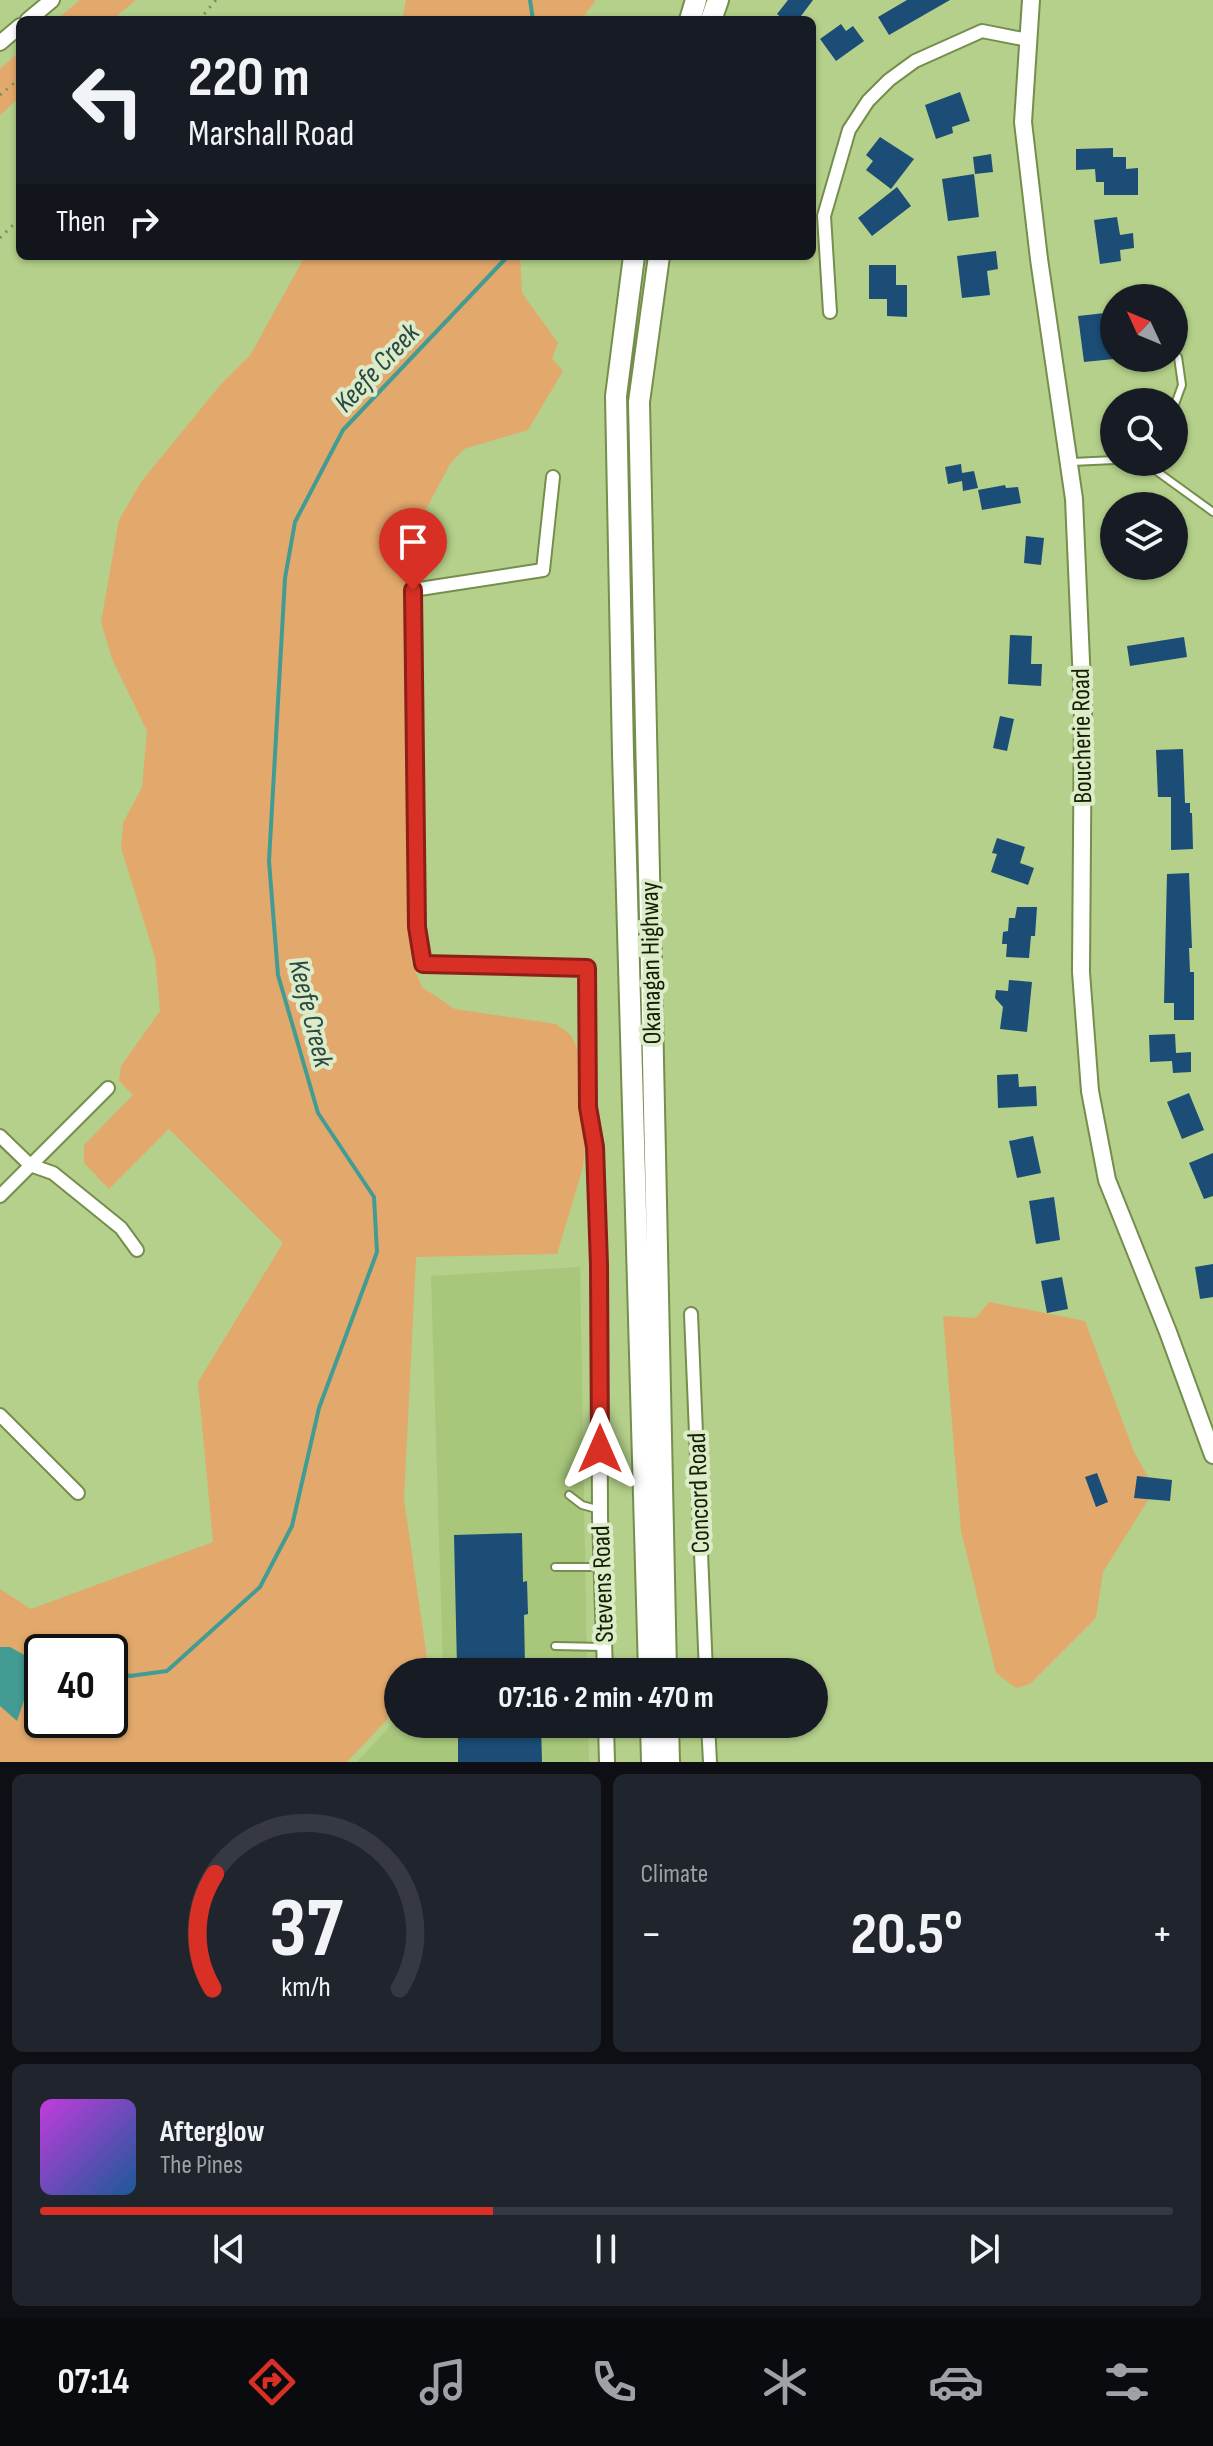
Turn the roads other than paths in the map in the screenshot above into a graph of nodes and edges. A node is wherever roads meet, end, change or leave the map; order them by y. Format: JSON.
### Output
{"nodes":[{"id":1,"x":52,"y":0,"type":"edge"},
{"id":2,"x":1031,"y":0,"type":"edge"},
{"id":3,"x":33,"y":16,"type":"edge"},
{"id":4,"x":16,"y":29,"type":"edge"},
{"id":5,"x":1028,"y":40,"type":"junction"},
{"id":6,"x":0,"y":43,"type":"edge"},
{"id":7,"x":633,"y":260,"type":"edge"},
{"id":8,"x":658,"y":260,"type":"edge"},
{"id":9,"x":830,"y":312,"type":"dead end"},
{"id":10,"x":1100,"y":461,"type":"edge"},
{"id":11,"x":1068,"y":462,"type":"junction"},
{"id":12,"x":1163,"y":476,"type":"edge"},
{"id":13,"x":553,"y":477,"type":"dead end"},
{"id":14,"x":1213,"y":512,"type":"edge"},
{"id":15,"x":587,"y":968,"type":"joint"},
{"id":16,"x":108,"y":1088,"type":"dead end"},
{"id":17,"x":0,"y":1136,"type":"edge"},
{"id":18,"x":30,"y":1165,"type":"junction"},
{"id":19,"x":0,"y":1196,"type":"edge"},
{"id":20,"x":137,"y":1250,"type":"dead end"},
{"id":21,"x":691,"y":1314,"type":"dead end"},
{"id":22,"x":0,"y":1415,"type":"edge"},
{"id":23,"x":1213,"y":1455,"type":"edge"},
{"id":24,"x":78,"y":1493,"type":"dead end"},
{"id":25,"x":569,"y":1495,"type":"dead end"},
{"id":26,"x":600,"y":1510,"type":"junction"},
{"id":27,"x":555,"y":1567,"type":"dead end"},
{"id":28,"x":602,"y":1567,"type":"junction"},
{"id":29,"x":555,"y":1646,"type":"dead end"},
{"id":30,"x":604,"y":1647,"type":"junction"},
{"id":31,"x":604,"y":1658,"type":"edge"},
{"id":32,"x":649,"y":1658,"type":"edge"},
{"id":33,"x":666,"y":1658,"type":"edge"},
{"id":34,"x":705,"y":1658,"type":"edge"},
{"id":35,"x":606,"y":1738,"type":"edge"},
{"id":36,"x":651,"y":1738,"type":"edge"},
{"id":37,"x":668,"y":1738,"type":"edge"},
{"id":38,"x":709,"y":1738,"type":"edge"},
{"id":39,"x":607,"y":1762,"type":"edge"},
{"id":40,"x":652,"y":1762,"type":"edge"},
{"id":41,"x":669,"y":1762,"type":"edge"},
{"id":42,"x":710,"y":1762,"type":"edge"}],
"edges":[{"from":1,"to":3,"type":"street"},
{"from":2,"to":5,"type":"main road","name":"Boucherie Road"},
{"from":4,"to":6,"type":"street"},
{"from":5,"to":9,"type":"street"},
{"from":5,"to":11,"type":"main road","name":"Boucherie Road"},
{"from":7,"to":32,"type":"highway","name":"Okanagan Highway"},
{"from":8,"to":33,"type":"highway","name":"Okanagan Highway"},
{"from":10,"to":11,"type":"lane"},
{"from":11,"to":23,"type":"main road","name":"Boucherie Road"},
{"from":12,"to":14,"type":"lane"},
{"from":13,"to":15,"type":"street"},
{"from":15,"to":26,"type":"street","name":"Stevens Road"},
{"from":16,"to":18,"type":"street"},
{"from":17,"to":18,"type":"street"},
{"from":18,"to":19,"type":"street"},
{"from":18,"to":20,"type":"street"},
{"from":21,"to":34,"type":"street","name":"Concord Road"},
{"from":22,"to":24,"type":"street"},
{"from":25,"to":26,"type":"lane"},
{"from":26,"to":28,"type":"street","name":"Stevens Road"},
{"from":27,"to":28,"type":"lane"},
{"from":28,"to":30,"type":"street","name":"Stevens Road"},
{"from":29,"to":30,"type":"lane"},
{"from":30,"to":31,"type":"street","name":"Stevens Road"},
{"from":35,"to":39,"type":"street"},
{"from":36,"to":40,"type":"highway"},
{"from":37,"to":41,"type":"highway"},
{"from":38,"to":42,"type":"street"}]}
